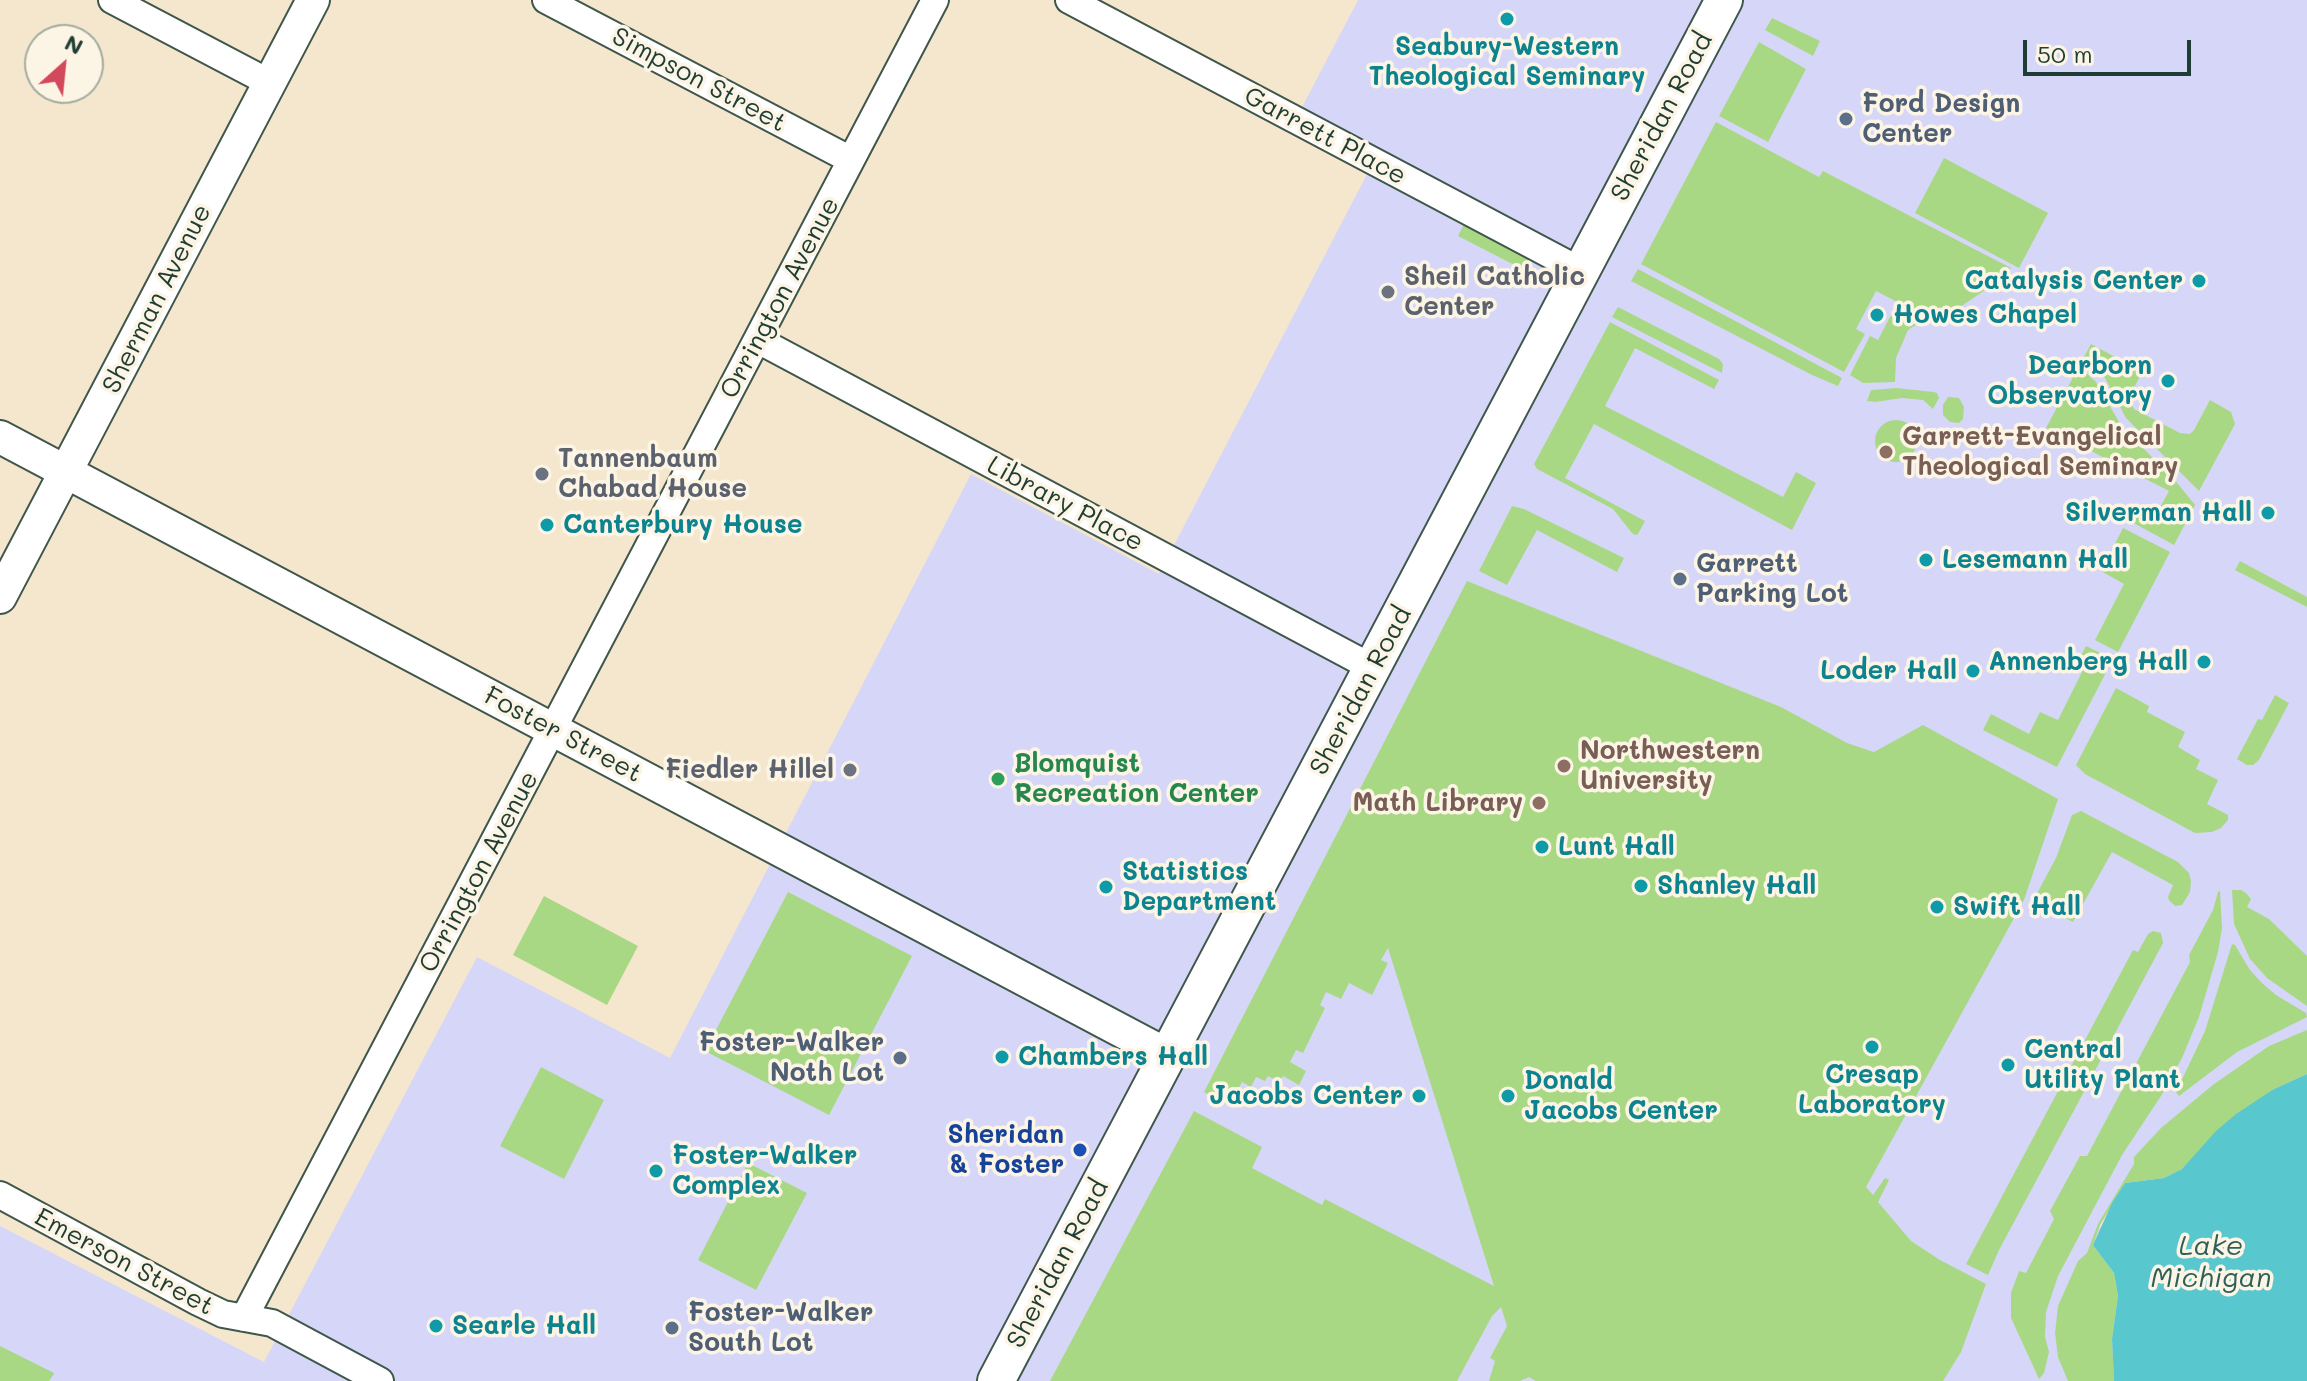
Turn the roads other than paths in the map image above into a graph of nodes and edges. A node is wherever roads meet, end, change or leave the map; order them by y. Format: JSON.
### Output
{"nodes":[{"id":1,"x":112,"y":0,"type":"edge"},
{"id":2,"x":313,"y":0,"type":"edge"},
{"id":3,"x":546,"y":0,"type":"edge"},
{"id":4,"x":935,"y":0,"type":"edge"},
{"id":5,"x":1069,"y":0,"type":"edge"},
{"id":6,"x":1724,"y":0,"type":"edge"},
{"id":7,"x":270,"y":83,"type":"junction"},
{"id":8,"x":851,"y":160,"type":"junction"},
{"id":9,"x":1581,"y":271,"type":"junction"},
{"id":10,"x":758,"y":340,"type":"junction"},
{"id":11,"x":0,"y":437,"type":"edge"},
{"id":12,"x":67,"y":472,"type":"junction"},
{"id":13,"x":0,"y":597,"type":"edge"},
{"id":14,"x":1373,"y":668,"type":"junction"},
{"id":15,"x":554,"y":730,"type":"junction"},
{"id":16,"x":1169,"y":1056,"type":"junction"},
{"id":17,"x":0,"y":1195,"type":"edge"},
{"id":18,"x":244,"y":1318,"type":"junction"},
{"id":19,"x":380,"y":1381,"type":"edge"},
{"id":20,"x":996,"y":1381,"type":"edge"}],
"edges":[{"from":1,"to":7,"type":"street"},
{"from":2,"to":7,"type":"street","name":"Sherman Avenue"},
{"from":3,"to":8,"type":"street","name":"Simpson Street"},
{"from":4,"to":8,"type":"street","name":"Orrington Avenue"},
{"from":5,"to":9,"type":"street","name":"Garrett Place"},
{"from":6,"to":9,"type":"main road","name":"Sheridan Road"},
{"from":7,"to":12,"type":"street","name":"Sherman Avenue"},
{"from":8,"to":10,"type":"street","name":"Orrington Avenue"},
{"from":9,"to":14,"type":"main road","name":"Sheridan Road"},
{"from":10,"to":14,"type":"street","name":"Library Place"},
{"from":10,"to":15,"type":"street","name":"Orrington Avenue"},
{"from":11,"to":12,"type":"street","name":"Foster Street"},
{"from":12,"to":13,"type":"street","name":"Sherman Avenue"},
{"from":12,"to":15,"type":"street","name":"Foster Street"},
{"from":14,"to":16,"type":"main road","name":"Sheridan Road"},
{"from":15,"to":16,"type":"street","name":"Foster Street"},
{"from":15,"to":18,"type":"street","name":"Orrington Avenue"},
{"from":16,"to":20,"type":"main road","name":"Sheridan Road"},
{"from":17,"to":18,"type":"street","name":"Emerson Street"},
{"from":18,"to":19,"type":"street","name":"Emerson Street"}]}
